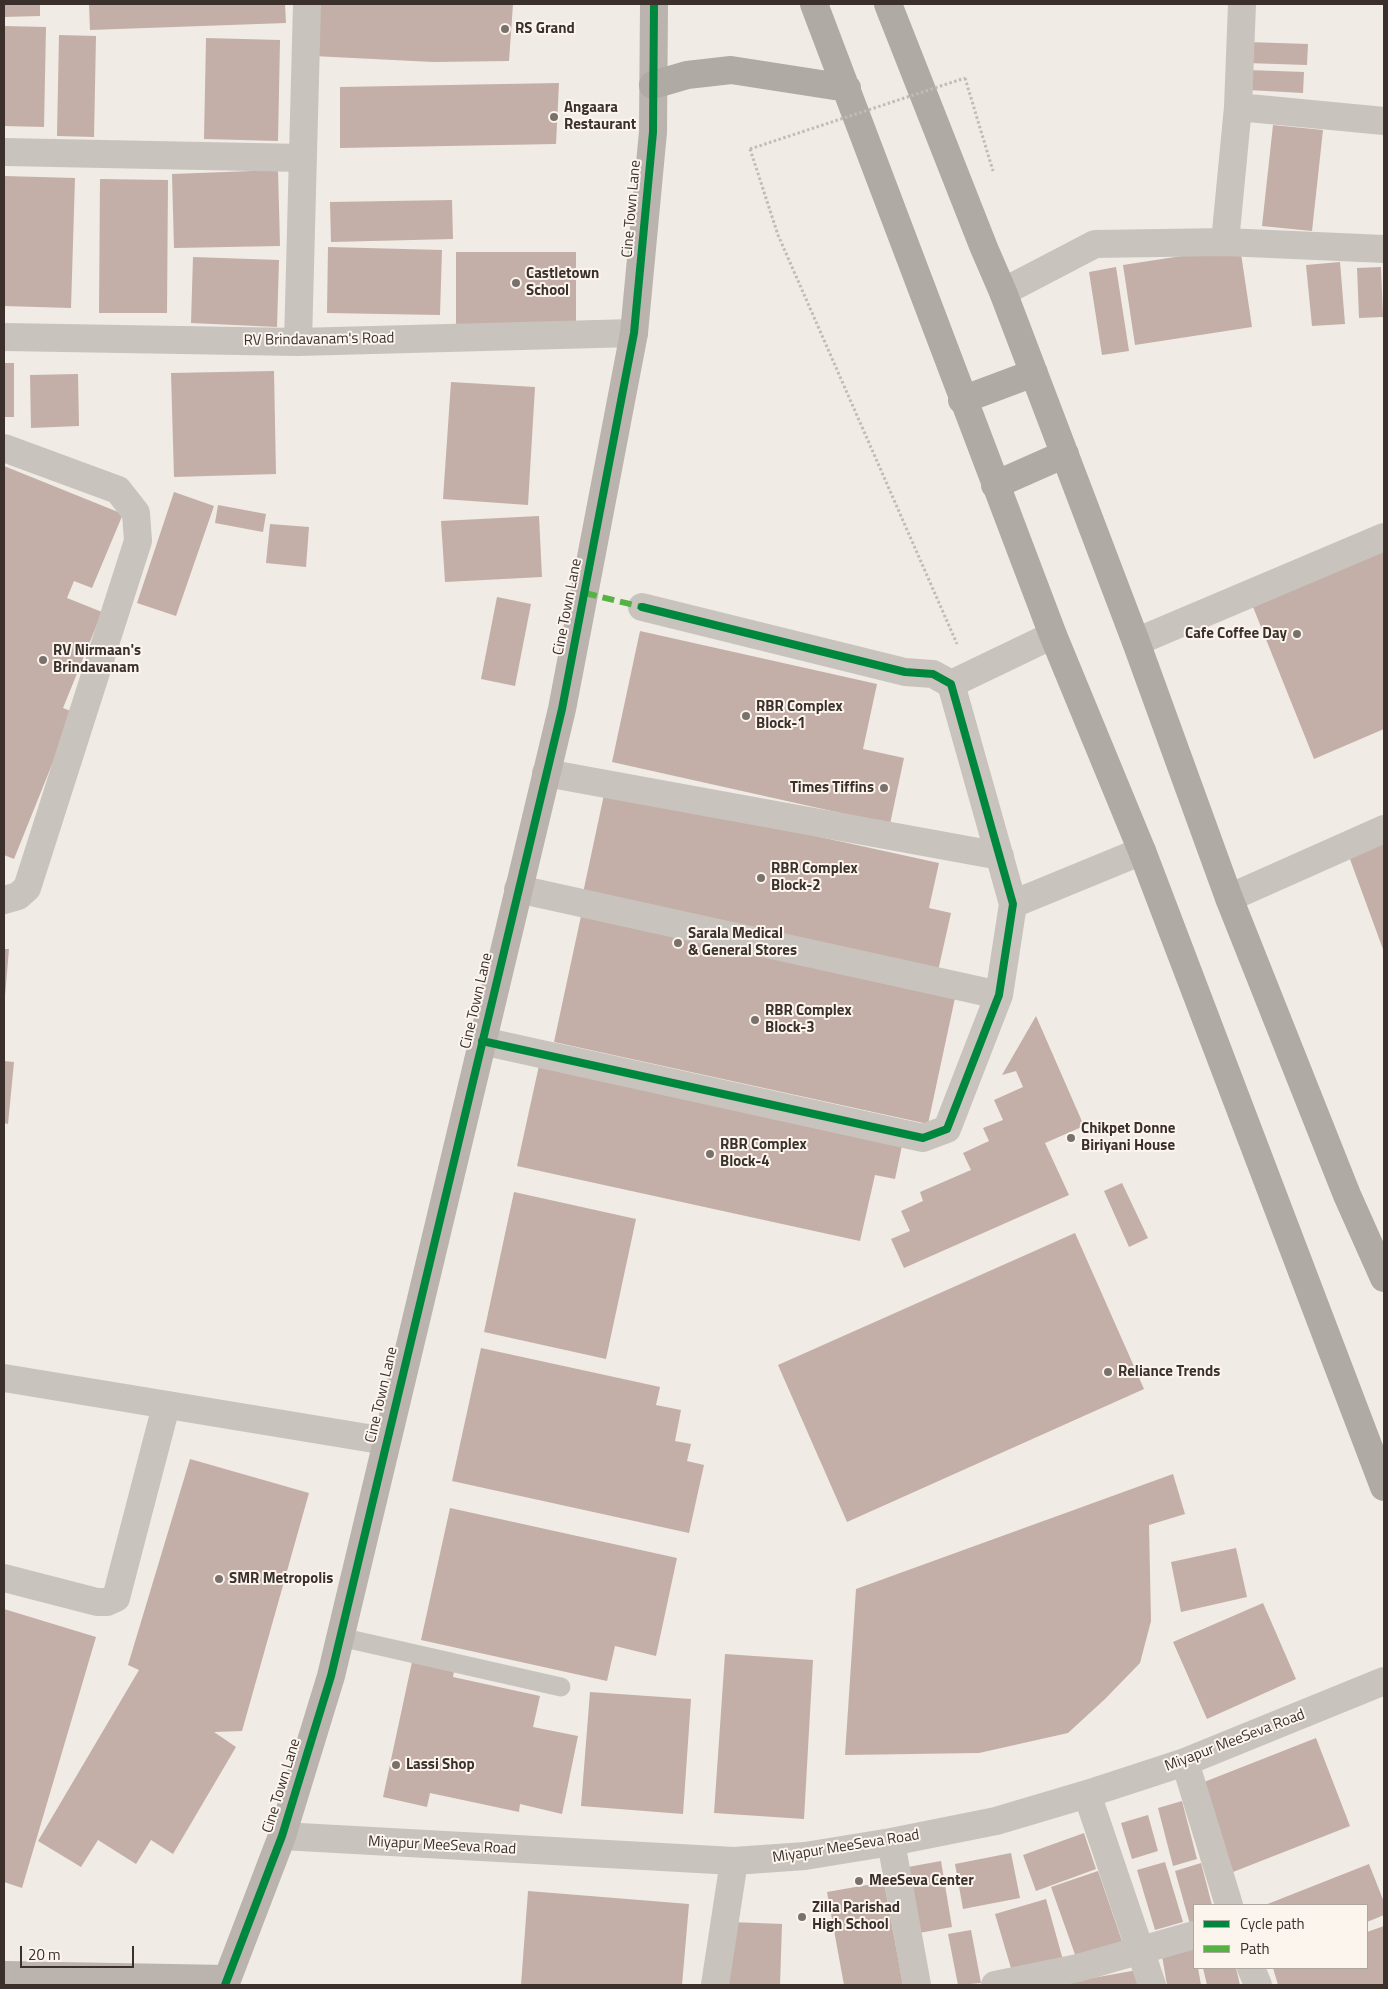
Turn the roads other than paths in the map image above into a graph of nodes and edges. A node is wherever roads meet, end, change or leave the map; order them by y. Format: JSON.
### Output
{"nodes":[{"id":1,"x":307,"y":4,"type":"edge"},
{"id":2,"x":654,"y":4,"type":"edge"},
{"id":3,"x":814,"y":4,"type":"edge"},
{"id":4,"x":888,"y":4,"type":"edge"},
{"id":5,"x":1242,"y":4,"type":"edge"},
{"id":6,"x":653,"y":85,"type":"junction"},
{"id":7,"x":847,"y":88,"type":"junction"},
{"id":8,"x":1238,"y":107,"type":"junction"},
{"id":9,"x":1384,"y":121,"type":"edge"},
{"id":10,"x":4,"y":152,"type":"edge"},
{"id":11,"x":303,"y":158,"type":"junction"},
{"id":12,"x":1225,"y":242,"type":"junction"},
{"id":13,"x":1384,"y":249,"type":"edge"},
{"id":14,"x":1004,"y":292,"type":"junction"},
{"id":15,"x":634,"y":333,"type":"junction"},
{"id":16,"x":4,"y":337,"type":"edge"},
{"id":17,"x":298,"y":342,"type":"junction"},
{"id":18,"x":1034,"y":373,"type":"junction"},
{"id":19,"x":962,"y":400,"type":"junction"},
{"id":20,"x":4,"y":448,"type":"edge"},
{"id":21,"x":1064,"y":454,"type":"junction"},
{"id":22,"x":995,"y":485,"type":"junction"},
{"id":23,"x":1384,"y":537,"type":"edge"},
{"id":24,"x":642,"y":607,"type":"dead end"},
{"id":25,"x":1053,"y":635,"type":"junction"},
{"id":26,"x":1136,"y":642,"type":"junction"},
{"id":27,"x":961,"y":680,"type":"junction"},
{"id":28,"x":546,"y":773,"type":"junction"},
{"id":29,"x":1384,"y":829,"type":"edge"},
{"id":30,"x":1142,"y":851,"type":"junction"},
{"id":31,"x":1000,"y":856,"type":"junction"},
{"id":32,"x":518,"y":889,"type":"junction"},
{"id":33,"x":1228,"y":898,"type":"junction"},
{"id":34,"x":4,"y":900,"type":"edge"},
{"id":35,"x":1013,"y":904,"type":"junction"},
{"id":36,"x":999,"y":995,"type":"junction"},
{"id":37,"x":482,"y":1041,"type":"junction"},
{"id":38,"x":1384,"y":1278,"type":"edge"},
{"id":39,"x":4,"y":1378,"type":"edge"},
{"id":40,"x":166,"y":1406,"type":"junction"},
{"id":41,"x":386,"y":1441,"type":"junction"},
{"id":42,"x":1384,"y":1487,"type":"edge"},
{"id":43,"x":4,"y":1578,"type":"edge"},
{"id":44,"x":340,"y":1637,"type":"junction"},
{"id":45,"x":1384,"y":1681,"type":"edge"},
{"id":46,"x":561,"y":1687,"type":"dead end"},
{"id":47,"x":1185,"y":1762,"type":"junction"},
{"id":48,"x":1087,"y":1794,"type":"junction"},
{"id":49,"x":282,"y":1836,"type":"junction"},
{"id":50,"x":891,"y":1842,"type":"junction"},
{"id":51,"x":734,"y":1861,"type":"junction"},
{"id":52,"x":1229,"y":1904,"type":"edge"},
{"id":53,"x":1193,"y":1935,"type":"edge"},
{"id":54,"x":1141,"y":1951,"type":"junction"},
{"id":55,"x":1251,"y":1969,"type":"edge"},
{"id":56,"x":4,"y":1975,"type":"edge"},
{"id":57,"x":226,"y":1982,"type":"edge"},
{"id":58,"x":715,"y":1985,"type":"edge"},
{"id":59,"x":917,"y":1985,"type":"edge"},
{"id":60,"x":995,"y":1985,"type":"edge"},
{"id":61,"x":1152,"y":1985,"type":"edge"},
{"id":62,"x":1258,"y":1985,"type":"edge"}],
"edges":[{"from":1,"to":11,"type":"street"},
{"from":2,"to":6,"type":"street","name":"Cine Town Lane"},
{"from":3,"to":7,"type":"highway"},
{"from":4,"to":14,"type":"highway"},
{"from":5,"to":8,"type":"street"},
{"from":6,"to":7,"type":"highway"},
{"from":6,"to":15,"type":"street","name":"Cine Town Lane"},
{"from":7,"to":19,"type":"highway"},
{"from":8,"to":9,"type":"street"},
{"from":8,"to":12,"type":"street"},
{"from":10,"to":11,"type":"street"},
{"from":11,"to":17,"type":"street"},
{"from":12,"to":13,"type":"street"},
{"from":12,"to":14,"type":"street"},
{"from":14,"to":18,"type":"highway"},
{"from":15,"to":17,"type":"street","name":"RV Brindavanam's Road"},
{"from":15,"to":28,"type":"street","name":"Cine Town Lane"},
{"from":16,"to":17,"type":"street","name":"RV Brindavanam's Road"},
{"from":18,"to":19,"type":"highway"},
{"from":18,"to":21,"type":"highway"},
{"from":19,"to":22,"type":"highway"},
{"from":20,"to":34,"type":"street"},
{"from":21,"to":22,"type":"highway"},
{"from":21,"to":26,"type":"highway"},
{"from":22,"to":25,"type":"highway"},
{"from":23,"to":26,"type":"street"},
{"from":24,"to":27,"type":"street"},
{"from":25,"to":27,"type":"street"},
{"from":25,"to":30,"type":"highway"},
{"from":26,"to":33,"type":"highway"},
{"from":27,"to":31,"type":"street"},
{"from":28,"to":31,"type":"street"},
{"from":28,"to":32,"type":"street","name":"Cine Town Lane"},
{"from":29,"to":33,"type":"street"},
{"from":30,"to":35,"type":"street"},
{"from":30,"to":42,"type":"highway"},
{"from":31,"to":35,"type":"street"},
{"from":32,"to":36,"type":"street"},
{"from":32,"to":37,"type":"street","name":"Cine Town Lane"},
{"from":33,"to":38,"type":"highway"},
{"from":35,"to":36,"type":"street"},
{"from":36,"to":37,"type":"street"},
{"from":37,"to":41,"type":"street","name":"Cine Town Lane"},
{"from":39,"to":40,"type":"street"},
{"from":40,"to":41,"type":"street"},
{"from":40,"to":43,"type":"street"},
{"from":41,"to":44,"type":"street","name":"Cine Town Lane"},
{"from":44,"to":46,"type":"lane"},
{"from":44,"to":49,"type":"street","name":"Cine Town Lane"},
{"from":45,"to":47,"type":"street","name":"Miyapur MeeSeva Road"},
{"from":47,"to":48,"type":"street","name":"Miyapur MeeSeva Road"},
{"from":47,"to":52,"type":"street"},
{"from":48,"to":50,"type":"street","name":"Miyapur MeeSeva Road"},
{"from":48,"to":54,"type":"street"},
{"from":49,"to":51,"type":"street","name":"Miyapur MeeSeva Road"},
{"from":49,"to":57,"type":"street","name":"Cine Town Lane"},
{"from":50,"to":51,"type":"street","name":"Miyapur MeeSeva Road"},
{"from":50,"to":59,"type":"street"},
{"from":51,"to":58,"type":"street"},
{"from":53,"to":54,"type":"street"},
{"from":54,"to":60,"type":"street"},
{"from":54,"to":61,"type":"street"},
{"from":55,"to":62,"type":"street"},
{"from":56,"to":57,"type":"street"}]}
